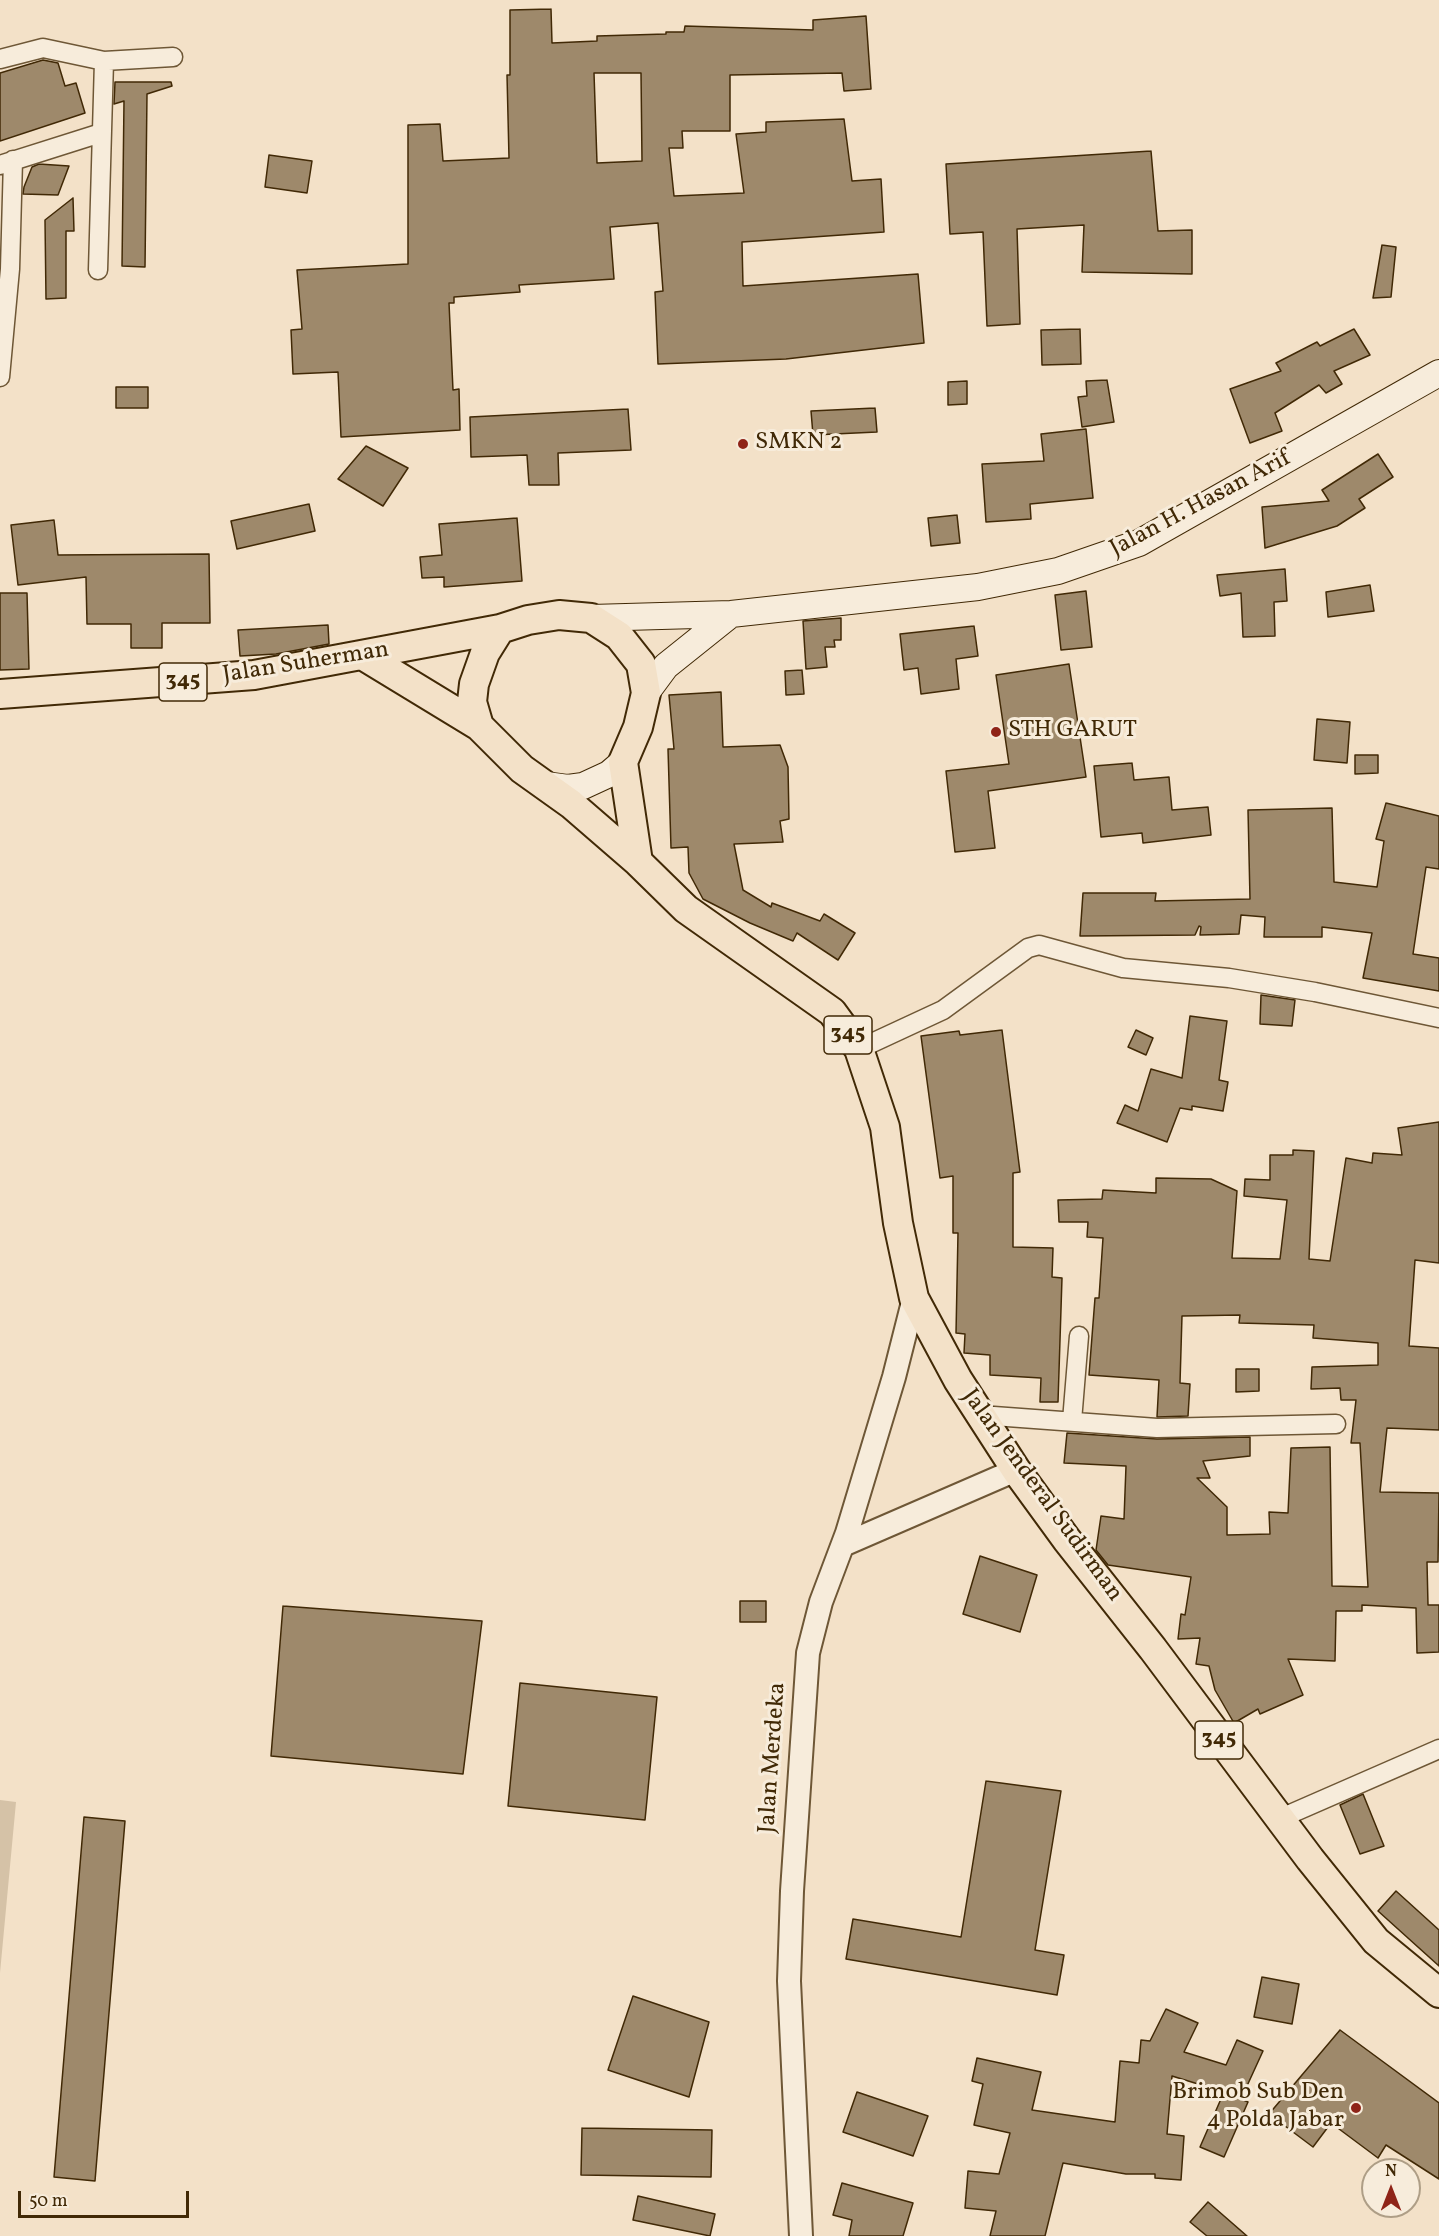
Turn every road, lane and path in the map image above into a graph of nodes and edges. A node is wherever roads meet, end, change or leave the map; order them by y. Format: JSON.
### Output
{"nodes":[{"id":1,"x":173,"y":57,"type":"dead end"},
{"id":2,"x":0,"y":59,"type":"edge"},
{"id":3,"x":104,"y":61,"type":"junction"},
{"id":4,"x":101,"y":133,"type":"junction"},
{"id":5,"x":7,"y":163,"type":"edge"},
{"id":6,"x":5,"y":270,"type":"edge"},
{"id":7,"x":98,"y":270,"type":"dead end"},
{"id":8,"x":1439,"y":373,"type":"edge"},
{"id":9,"x":0,"y":377,"type":"edge"},
{"id":10,"x":732,"y":614,"type":"junction"},
{"id":11,"x":591,"y":618,"type":"junction"},
{"id":12,"x":501,"y":630,"type":"junction"},
{"id":13,"x":364,"y":656,"type":"junction"},
{"id":14,"x":646,"y":693,"type":"junction"},
{"id":15,"x":0,"y":694,"type":"edge"},
{"id":16,"x":478,"y":726,"type":"junction"},
{"id":17,"x":623,"y":762,"type":"junction"},
{"id":18,"x":546,"y":785,"type":"junction"},
{"id":19,"x":638,"y":862,"type":"junction"},
{"id":20,"x":1439,"y":1018,"type":"edge"},
{"id":21,"x":859,"y":1049,"type":"junction"},
{"id":22,"x":914,"y":1298,"type":"junction"},
{"id":23,"x":1079,"y":1336,"type":"dead end"},
{"id":24,"x":980,"y":1415,"type":"junction"},
{"id":25,"x":1072,"y":1421,"type":"junction"},
{"id":26,"x":1336,"y":1424,"type":"dead end"},
{"id":27,"x":1016,"y":1470,"type":"junction"},
{"id":28,"x":843,"y":1545,"type":"junction"},
{"id":29,"x":1439,"y":1749,"type":"edge"},
{"id":30,"x":1281,"y":1818,"type":"junction"},
{"id":31,"x":1439,"y":1994,"type":"edge"},
{"id":32,"x":801,"y":2236,"type":"edge"}],
"edges":[{"from":1,"to":3,"type":"street"},
{"from":2,"to":3,"type":"street"},
{"from":3,"to":4,"type":"street"},
{"from":4,"to":5,"type":"street"},
{"from":4,"to":7,"type":"street"},
{"from":5,"to":6,"type":"street"},
{"from":6,"to":9,"type":"street"},
{"from":8,"to":10,"type":"main road","name":"Jalan H. Hasan Arif"},
{"from":10,"to":11,"type":"main road","name":"Jalan H. Hasan Arif"},
{"from":10,"to":14,"type":"main road"},
{"from":11,"to":12,"type":"main road"},
{"from":11,"to":14,"type":"main road"},
{"from":12,"to":13,"type":"main road","name":"Jalan Suherman"},
{"from":12,"to":16,"type":"main road"},
{"from":13,"to":15,"type":"main road","name":"Jalan Suherman","number":"345"},
{"from":13,"to":16,"type":"main road","number":"345"},
{"from":14,"to":17,"type":"main road"},
{"from":16,"to":18,"type":"main road","number":"345"},
{"from":17,"to":18,"type":"main road"},
{"from":17,"to":19,"type":"main road"},
{"from":18,"to":19,"type":"main road","name":"Jalan Jenderal Sudirman","number":"345"},
{"from":19,"to":21,"type":"main road","name":"Jalan Jenderal Sudirman","number":"345"},
{"from":20,"to":21,"type":"street"},
{"from":21,"to":22,"type":"main road","name":"Jalan Jenderal Sudirman","number":"345"},
{"from":22,"to":24,"type":"main road","name":"Jalan Jenderal Sudirman","number":"345"},
{"from":22,"to":28,"type":"street","name":"Jalan Merdeka"},
{"from":23,"to":25,"type":"street"},
{"from":24,"to":25,"type":"street"},
{"from":24,"to":27,"type":"main road","name":"Jalan Jenderal Sudirman","number":"345"},
{"from":25,"to":26,"type":"street"},
{"from":27,"to":28,"type":"street"},
{"from":27,"to":30,"type":"main road","name":"Jalan Jenderal Sudirman","number":"345"},
{"from":28,"to":32,"type":"street","name":"Jalan Merdeka"},
{"from":29,"to":30,"type":"street"},
{"from":30,"to":31,"type":"main road","name":"Jalan Jenderal Sudirman","number":"345"}]}
